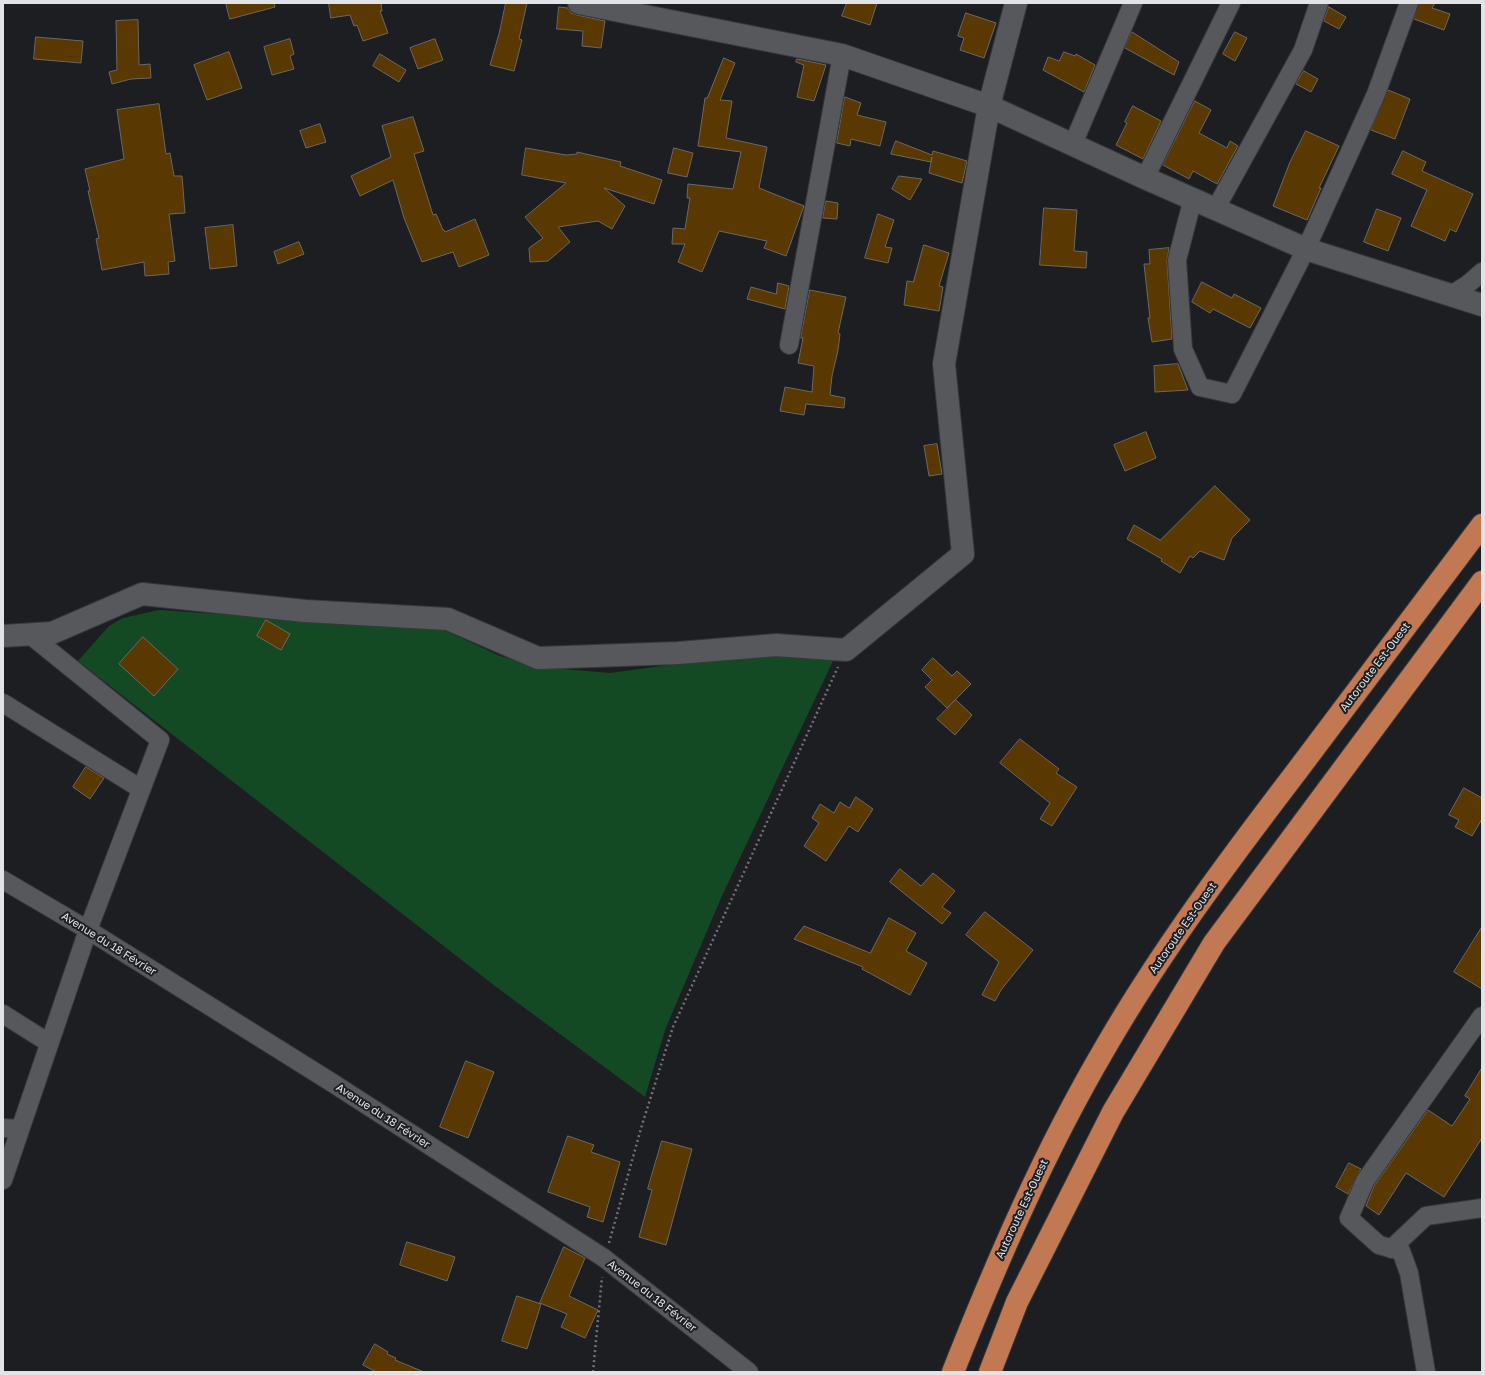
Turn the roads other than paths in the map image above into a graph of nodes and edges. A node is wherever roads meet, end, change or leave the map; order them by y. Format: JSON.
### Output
{"nodes":[{"id":1,"x":579,"y":3,"type":"edge"},
{"id":2,"x":1016,"y":3,"type":"edge"},
{"id":3,"x":1133,"y":3,"type":"edge"},
{"id":4,"x":1231,"y":3,"type":"edge"},
{"id":5,"x":1319,"y":3,"type":"edge"},
{"id":6,"x":1409,"y":3,"type":"edge"},
{"id":7,"x":842,"y":55,"type":"junction"},
{"id":8,"x":989,"y":106,"type":"junction"},
{"id":9,"x":1073,"y":144,"type":"junction"},
{"id":10,"x":1145,"y":178,"type":"junction"},
{"id":11,"x":1193,"y":198,"type":"junction"},
{"id":12,"x":1216,"y":208,"type":"junction"},
{"id":13,"x":1306,"y":248,"type":"junction"},
{"id":14,"x":1482,"y":272,"type":"edge"},
{"id":15,"x":1451,"y":295,"type":"junction"},
{"id":16,"x":1482,"y":305,"type":"edge"},
{"id":17,"x":789,"y":345,"type":"dead end"},
{"id":18,"x":1482,"y":526,"type":"edge"},
{"id":19,"x":1482,"y":582,"type":"edge"},
{"id":20,"x":29,"y":634,"type":"junction"},
{"id":21,"x":3,"y":636,"type":"edge"},
{"id":22,"x":3,"y":702,"type":"edge"},
{"id":23,"x":141,"y":789,"type":"junction"},
{"id":24,"x":3,"y":880,"type":"edge"},
{"id":25,"x":88,"y":930,"type":"junction"},
{"id":26,"x":3,"y":1014,"type":"edge"},
{"id":27,"x":1482,"y":1016,"type":"edge"},
{"id":28,"x":49,"y":1043,"type":"junction"},
{"id":29,"x":11,"y":1129,"type":"edge"},
{"id":30,"x":3,"y":1180,"type":"edge"},
{"id":31,"x":1482,"y":1208,"type":"edge"},
{"id":32,"x":1391,"y":1249,"type":"junction"},
{"id":33,"x":749,"y":1372,"type":"edge"},
{"id":34,"x":953,"y":1372,"type":"edge"},
{"id":35,"x":990,"y":1372,"type":"edge"},
{"id":36,"x":1426,"y":1372,"type":"edge"}],
"edges":[{"from":1,"to":7,"type":"street"},
{"from":2,"to":8,"type":"street"},
{"from":3,"to":9,"type":"street"},
{"from":4,"to":10,"type":"street"},
{"from":5,"to":12,"type":"street"},
{"from":6,"to":13,"type":"street"},
{"from":7,"to":8,"type":"street"},
{"from":7,"to":17,"type":"street"},
{"from":8,"to":9,"type":"street"},
{"from":8,"to":20,"type":"street"},
{"from":9,"to":10,"type":"street"},
{"from":10,"to":11,"type":"street"},
{"from":11,"to":12,"type":"street"},
{"from":11,"to":13,"type":"street"},
{"from":12,"to":13,"type":"street"},
{"from":13,"to":15,"type":"street"},
{"from":14,"to":15,"type":"street"},
{"from":15,"to":16,"type":"street"},
{"from":18,"to":34,"type":"highway","name":"Autoroute Est-Ouest"},
{"from":19,"to":35,"type":"highway"},
{"from":20,"to":21,"type":"street"},
{"from":20,"to":23,"type":"street"},
{"from":22,"to":23,"type":"street"},
{"from":23,"to":25,"type":"street"},
{"from":24,"to":25,"type":"street","name":"Avenue du 18 Février"},
{"from":25,"to":28,"type":"street"},
{"from":25,"to":33,"type":"street","name":"Avenue du 18 Février"},
{"from":26,"to":28,"type":"street"},
{"from":27,"to":32,"type":"street"},
{"from":28,"to":29,"type":"street"},
{"from":29,"to":30,"type":"street"},
{"from":31,"to":32,"type":"street"},
{"from":32,"to":36,"type":"street"}]}
